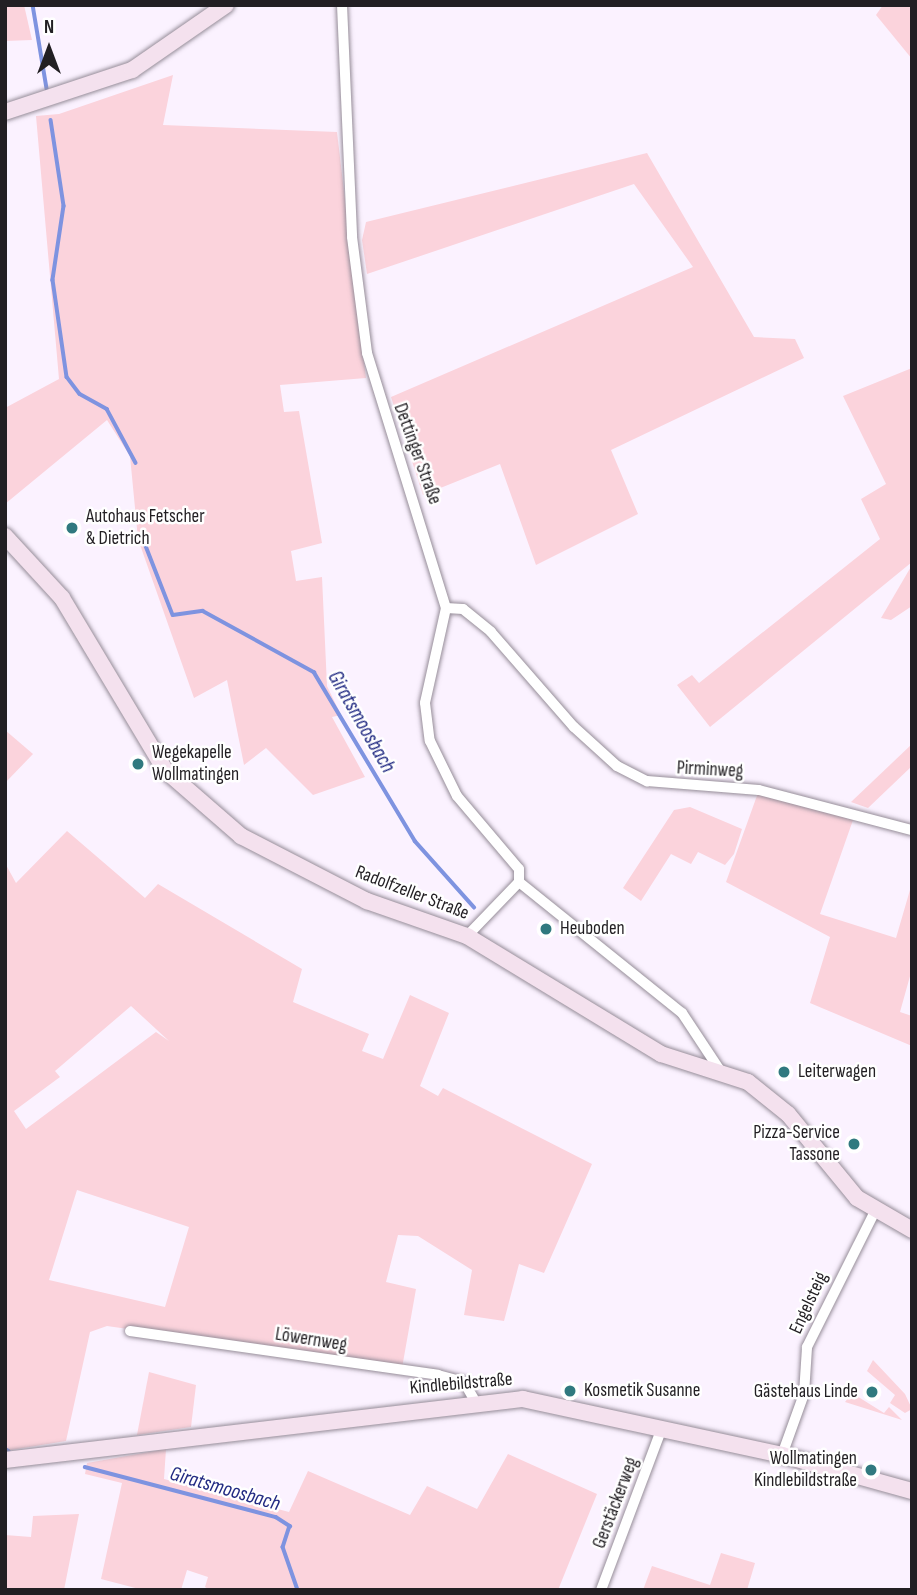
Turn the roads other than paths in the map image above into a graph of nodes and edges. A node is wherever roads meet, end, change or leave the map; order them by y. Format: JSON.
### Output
{"nodes":[{"id":1,"x":226,"y":5,"type":"edge"},
{"id":2,"x":342,"y":5,"type":"edge"},
{"id":3,"x":5,"y":113,"type":"edge"},
{"id":4,"x":5,"y":536,"type":"edge"},
{"id":5,"x":446,"y":608,"type":"junction"},
{"id":6,"x":912,"y":830,"type":"edge"},
{"id":7,"x":519,"y":882,"type":"junction"},
{"id":8,"x":467,"y":936,"type":"junction"},
{"id":9,"x":723,"y":1075,"type":"junction"},
{"id":10,"x":875,"y":1211,"type":"junction"},
{"id":11,"x":912,"y":1230,"type":"edge"},
{"id":12,"x":130,"y":1331,"type":"dead end"},
{"id":13,"x":475,"y":1401,"type":"junction"},
{"id":14,"x":662,"y":1428,"type":"junction"},
{"id":15,"x":782,"y":1455,"type":"junction"},
{"id":16,"x":5,"y":1460,"type":"edge"},
{"id":17,"x":912,"y":1491,"type":"edge"},
{"id":18,"x":601,"y":1590,"type":"edge"}],
"edges":[{"from":1,"to":3,"type":"main road"},
{"from":2,"to":5,"type":"street","name":"Dettinger Straße"},
{"from":4,"to":8,"type":"main road","name":"Radolfzeller Straße"},
{"from":5,"to":6,"type":"street","name":"Pirminweg"},
{"from":5,"to":7,"type":"street","name":"Dettinger Straße"},
{"from":7,"to":8,"type":"street"},
{"from":7,"to":9,"type":"street","name":"Dettinger Straße"},
{"from":8,"to":9,"type":"main road","name":"Radolfzeller Straße"},
{"from":9,"to":10,"type":"main road","name":"Radolfzeller Straße"},
{"from":10,"to":11,"type":"main road","name":"Radolfzeller Straße"},
{"from":10,"to":15,"type":"street","name":"Engelsteig"},
{"from":12,"to":13,"type":"street","name":"Löwernweg"},
{"from":13,"to":14,"type":"main road","name":"Kindlebildstraße"},
{"from":13,"to":16,"type":"main road","name":"Kindlebildstraße"},
{"from":14,"to":15,"type":"main road","name":"Kindlebildstraße"},
{"from":14,"to":18,"type":"street","name":"Gerstäckerweg"},
{"from":15,"to":17,"type":"main road","name":"Kindlebildstraße"}]}
